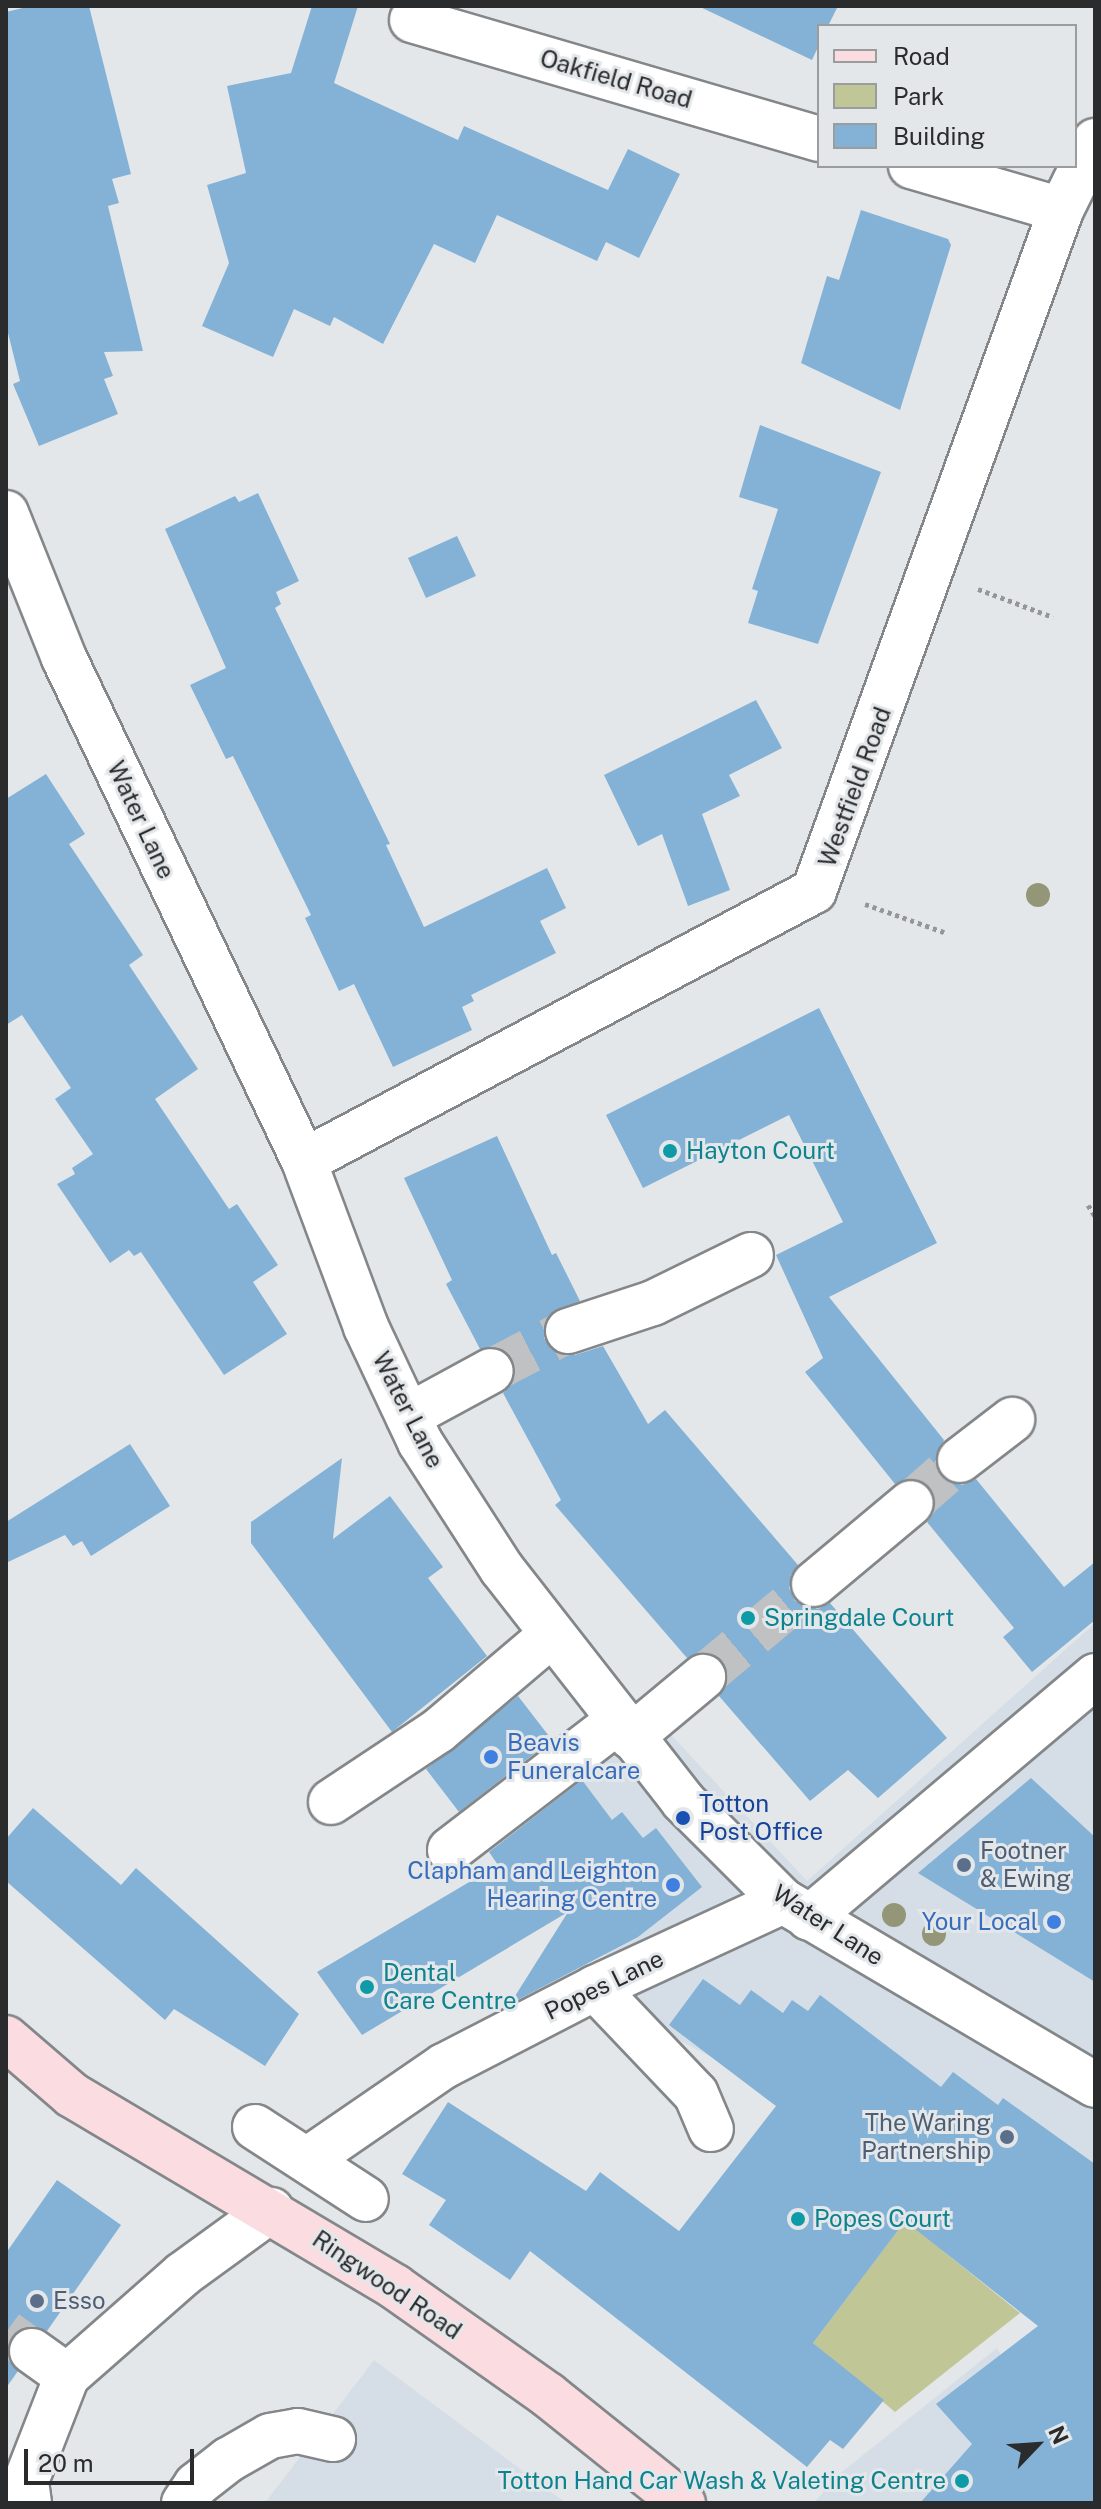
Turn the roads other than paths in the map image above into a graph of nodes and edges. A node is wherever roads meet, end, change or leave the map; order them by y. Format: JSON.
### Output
{"nodes":[{"id":1,"x":412,"y":20,"type":"dead end"},
{"id":2,"x":817,"y":138,"type":"edge"},
{"id":3,"x":1095,"y":141,"type":"edge"},
{"id":4,"x":918,"y":168,"type":"edge"},
{"id":5,"x":1061,"y":210,"type":"junction"},
{"id":6,"x":9,"y":533,"type":"edge"},
{"id":7,"x":304,"y":1161,"type":"junction"},
{"id":8,"x":751,"y":1255,"type":"dead end"},
{"id":9,"x":568,"y":1331,"type":"tunnel mouth"},
{"id":10,"x":491,"y":1371,"type":"tunnel mouth"},
{"id":11,"x":408,"y":1416,"type":"junction"},
{"id":12,"x":1012,"y":1420,"type":"dead end"},
{"id":13,"x":960,"y":1460,"type":"tunnel mouth"},
{"id":14,"x":911,"y":1503,"type":"tunnel mouth"},
{"id":15,"x":814,"y":1584,"type":"tunnel mouth"},
{"id":16,"x":551,"y":1635,"type":"junction"},
{"id":17,"x":1095,"y":1676,"type":"edge"},
{"id":18,"x":703,"y":1677,"type":"tunnel mouth"},
{"id":19,"x":624,"y":1729,"type":"junction"},
{"id":20,"x":331,"y":1802,"type":"dead end"},
{"id":21,"x":450,"y":1850,"type":"dead end"},
{"id":22,"x":796,"y":1910,"type":"junction"},
{"id":23,"x":595,"y":1988,"type":"junction"},
{"id":24,"x":6,"y":2038,"type":"edge"},
{"id":25,"x":6,"y":2075,"type":"edge"},
{"id":26,"x":1095,"y":2085,"type":"edge"},
{"id":27,"x":72,"y":2095,"type":"junction"},
{"id":28,"x":255,"y":2127,"type":"dead end"},
{"id":29,"x":711,"y":2129,"type":"dead end"},
{"id":30,"x":310,"y":2158,"type":"junction"},
{"id":31,"x":366,"y":2199,"type":"dead end"},
{"id":32,"x":271,"y":2210,"type":"junction"},
{"id":33,"x":333,"y":2439,"type":"dead end"},
{"id":34,"x":29,"y":2503,"type":"edge"},
{"id":35,"x":184,"y":2503,"type":"edge"},
{"id":36,"x":683,"y":2503,"type":"edge"}],
"edges":[{"from":1,"to":2,"type":"street","name":"Oakfield Road"},
{"from":3,"to":5,"type":"street","name":"Westfield Road"},
{"from":4,"to":5,"type":"street"},
{"from":5,"to":7,"type":"street","name":"Westfield Road"},
{"from":6,"to":7,"type":"street","name":"Water Lane"},
{"from":7,"to":11,"type":"street","name":"Water Lane"},
{"from":8,"to":9,"type":"street"},
{"from":10,"to":11,"type":"street"},
{"from":11,"to":16,"type":"street","name":"Water Lane"},
{"from":12,"to":13,"type":"street"},
{"from":14,"to":15,"type":"street"},
{"from":16,"to":19,"type":"street","name":"Water Lane"},
{"from":16,"to":20,"type":"street"},
{"from":17,"to":22,"type":"street","name":"Popes Lane"},
{"from":18,"to":19,"type":"street"},
{"from":19,"to":21,"type":"street"},
{"from":19,"to":22,"type":"street","name":"Water Lane"},
{"from":22,"to":23,"type":"street","name":"Popes Lane"},
{"from":22,"to":26,"type":"street","name":"Water Lane"},
{"from":23,"to":29,"type":"street"},
{"from":23,"to":30,"type":"street","name":"Popes Lane"},
{"from":24,"to":27,"type":"main road","name":"Ringwood Road"},
{"from":25,"to":27,"type":"main road","name":"Ringwood Road"},
{"from":27,"to":32,"type":"main road","name":"Ringwood Road"},
{"from":28,"to":30,"type":"street"},
{"from":30,"to":31,"type":"street"},
{"from":32,"to":34,"type":"street"},
{"from":32,"to":36,"type":"main road","name":"Ringwood Road"},
{"from":33,"to":35,"type":"street"}]}
